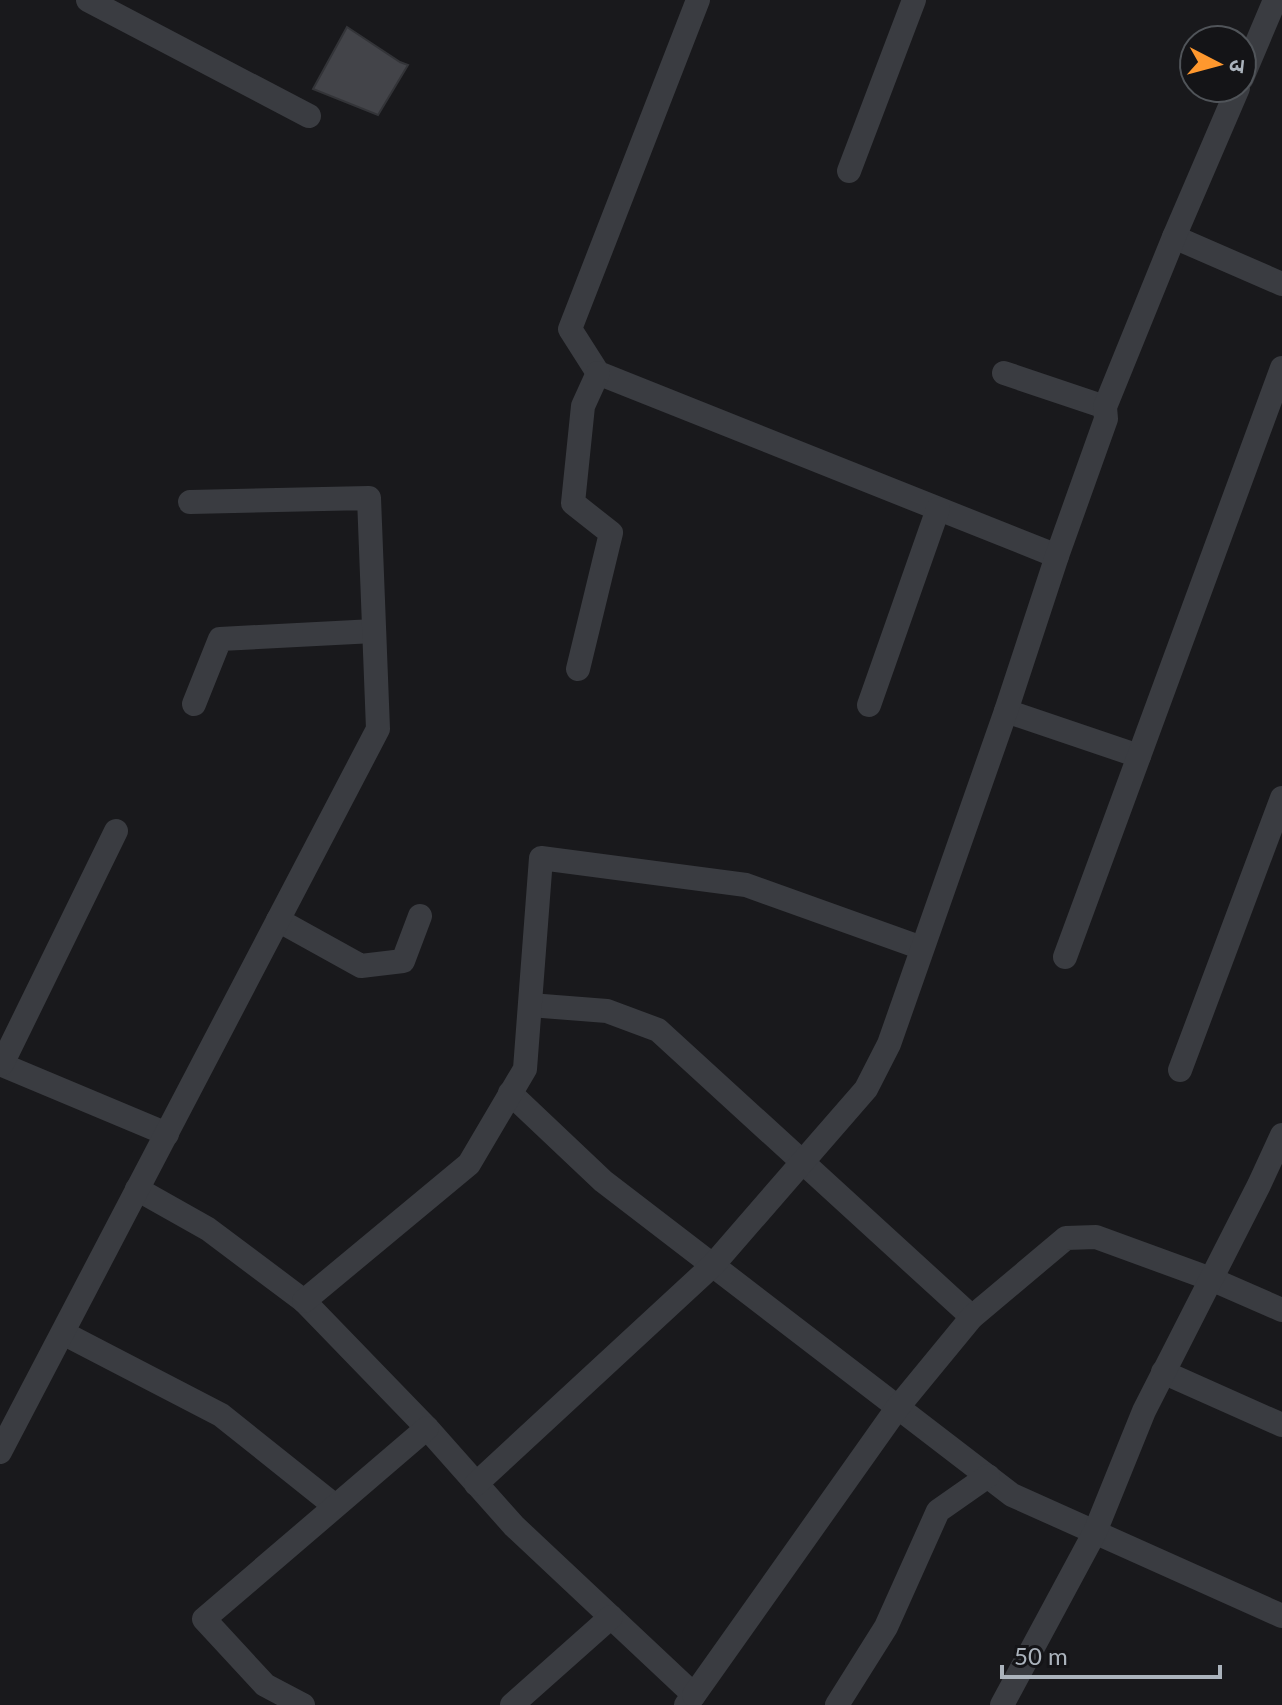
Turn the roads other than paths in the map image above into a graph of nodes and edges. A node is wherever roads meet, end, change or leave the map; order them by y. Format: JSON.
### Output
{"nodes":[{"id":1,"x":88,"y":0,"type":"edge"},
{"id":2,"x":698,"y":0,"type":"edge"},
{"id":3,"x":914,"y":0,"type":"edge"},
{"id":4,"x":1275,"y":0,"type":"edge"},
{"id":5,"x":1258,"y":40,"type":"edge"},
{"id":6,"x":1231,"y":104,"type":"edge"},
{"id":7,"x":309,"y":116,"type":"dead end"},
{"id":8,"x":849,"y":171,"type":"dead end"},
{"id":9,"x":1174,"y":237,"type":"junction"},
{"id":10,"x":1282,"y":284,"type":"edge"},
{"id":11,"x":1282,"y":368,"type":"edge"},
{"id":12,"x":598,"y":373,"type":"junction"},
{"id":13,"x":1004,"y":373,"type":"dead end"},
{"id":14,"x":1105,"y":407,"type":"junction"},
{"id":15,"x":190,"y":502,"type":"dead end"},
{"id":16,"x":938,"y":509,"type":"junction"},
{"id":17,"x":1057,"y":556,"type":"junction"},
{"id":18,"x":374,"y":631,"type":"junction"},
{"id":19,"x":578,"y":669,"type":"dead end"},
{"id":20,"x":194,"y":704,"type":"dead end"},
{"id":21,"x":869,"y":705,"type":"dead end"},
{"id":22,"x":1006,"y":711,"type":"junction"},
{"id":23,"x":1139,"y":756,"type":"junction"},
{"id":24,"x":1282,"y":798,"type":"edge"},
{"id":25,"x":116,"y":831,"type":"dead end"},
{"id":26,"x":420,"y":916,"type":"dead end"},
{"id":27,"x":278,"y":920,"type":"junction"},
{"id":28,"x":922,"y":948,"type":"junction"},
{"id":29,"x":1065,"y":957,"type":"dead end"},
{"id":30,"x":530,"y":1005,"type":"junction"},
{"id":31,"x":1,"y":1064,"type":"edge"},
{"id":32,"x":1180,"y":1070,"type":"dead end"},
{"id":33,"x":510,"y":1093,"type":"junction"},
{"id":34,"x":167,"y":1134,"type":"junction"},
{"id":35,"x":1281,"y":1139,"type":"edge"},
{"id":36,"x":802,"y":1163,"type":"junction"},
{"id":37,"x":137,"y":1189,"type":"junction"},
{"id":38,"x":713,"y":1265,"type":"junction"},
{"id":39,"x":1211,"y":1279,"type":"junction"},
{"id":40,"x":304,"y":1301,"type":"junction"},
{"id":41,"x":1282,"y":1310,"type":"edge"},
{"id":42,"x":972,"y":1317,"type":"junction"},
{"id":43,"x":63,"y":1333,"type":"junction"},
{"id":44,"x":1163,"y":1372,"type":"junction"},
{"id":45,"x":898,"y":1407,"type":"junction"},
{"id":46,"x":1282,"y":1425,"type":"edge"},
{"id":47,"x":427,"y":1428,"type":"junction"},
{"id":48,"x":0,"y":1452,"type":"edge"},
{"id":49,"x":988,"y":1476,"type":"junction"},
{"id":50,"x":476,"y":1484,"type":"junction"},
{"id":51,"x":335,"y":1506,"type":"junction"},
{"id":52,"x":1095,"y":1532,"type":"junction"},
{"id":53,"x":1282,"y":1616,"type":"edge"},
{"id":54,"x":611,"y":1617,"type":"junction"},
{"id":55,"x":690,"y":1700,"type":"edge"},
{"id":56,"x":303,"y":1705,"type":"edge"},
{"id":57,"x":512,"y":1705,"type":"edge"},
{"id":58,"x":837,"y":1705,"type":"edge"},
{"id":59,"x":1002,"y":1705,"type":"edge"}],
"edges":[{"from":1,"to":7,"type":"street"},
{"from":2,"to":12,"type":"street"},
{"from":3,"to":8,"type":"street"},
{"from":4,"to":5,"type":"street"},
{"from":6,"to":9,"type":"street"},
{"from":9,"to":10,"type":"street"},
{"from":9,"to":14,"type":"street"},
{"from":11,"to":23,"type":"street"},
{"from":12,"to":16,"type":"street"},
{"from":12,"to":19,"type":"street"},
{"from":13,"to":14,"type":"street"},
{"from":14,"to":17,"type":"street"},
{"from":15,"to":18,"type":"street"},
{"from":16,"to":17,"type":"street"},
{"from":16,"to":21,"type":"street"},
{"from":17,"to":22,"type":"street"},
{"from":18,"to":20,"type":"street"},
{"from":18,"to":27,"type":"street"},
{"from":22,"to":23,"type":"street"},
{"from":22,"to":28,"type":"street"},
{"from":23,"to":29,"type":"street"},
{"from":24,"to":32,"type":"street"},
{"from":25,"to":31,"type":"street"},
{"from":26,"to":27,"type":"street"},
{"from":27,"to":34,"type":"street"},
{"from":28,"to":30,"type":"street"},
{"from":28,"to":36,"type":"street"},
{"from":30,"to":33,"type":"street"},
{"from":30,"to":36,"type":"street"},
{"from":31,"to":34,"type":"street"},
{"from":33,"to":38,"type":"street"},
{"from":33,"to":40,"type":"street"},
{"from":34,"to":37,"type":"street"},
{"from":35,"to":39,"type":"street"},
{"from":36,"to":38,"type":"street"},
{"from":36,"to":42,"type":"street"},
{"from":37,"to":40,"type":"street"},
{"from":37,"to":43,"type":"street"},
{"from":38,"to":45,"type":"street"},
{"from":38,"to":50,"type":"street"},
{"from":39,"to":41,"type":"street"},
{"from":39,"to":42,"type":"street"},
{"from":39,"to":44,"type":"street"},
{"from":40,"to":47,"type":"street"},
{"from":42,"to":45,"type":"street"},
{"from":43,"to":48,"type":"street"},
{"from":43,"to":51,"type":"street"},
{"from":44,"to":46,"type":"street"},
{"from":44,"to":52,"type":"street"},
{"from":45,"to":49,"type":"street"},
{"from":45,"to":55,"type":"street"},
{"from":47,"to":50,"type":"street"},
{"from":47,"to":51,"type":"street"},
{"from":49,"to":52,"type":"street"},
{"from":49,"to":58,"type":"street"},
{"from":50,"to":54,"type":"street"},
{"from":51,"to":56,"type":"street"},
{"from":52,"to":53,"type":"street"},
{"from":52,"to":59,"type":"street"},
{"from":54,"to":55,"type":"street"},
{"from":54,"to":57,"type":"street"}]}
